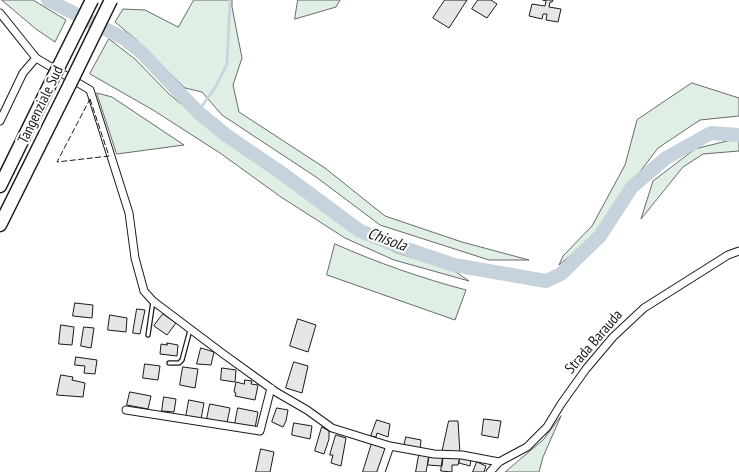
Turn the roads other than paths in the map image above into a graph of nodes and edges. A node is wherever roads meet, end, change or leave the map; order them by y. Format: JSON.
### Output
{"nodes":[{"id":1,"x":92,"y":0,"type":"edge"},
{"id":2,"x":111,"y":0,"type":"edge"},
{"id":3,"x":0,"y":13,"type":"edge"},
{"id":4,"x":36,"y":58,"type":"junction"},
{"id":5,"x":0,"y":121,"type":"edge"},
{"id":6,"x":0,"y":186,"type":"edge"},
{"id":7,"x":0,"y":224,"type":"edge"},
{"id":8,"x":739,"y":250,"type":"edge"},
{"id":9,"x":153,"y":300,"type":"junction"},
{"id":10,"x":190,"y":329,"type":"junction"},
{"id":11,"x":148,"y":335,"type":"dead end"},
{"id":12,"x":169,"y":363,"type":"dead end"},
{"id":13,"x":271,"y":388,"type":"junction"},
{"id":14,"x":126,"y":410,"type":"dead end"},
{"id":15,"x":390,"y":446,"type":"junction"},
{"id":16,"x":499,"y":462,"type":"junction"},
{"id":17,"x":381,"y":472,"type":"edge"},
{"id":18,"x":490,"y":472,"type":"edge"}],
"edges":[{"from":1,"to":6,"type":"highway","name":"Tangenziale Sud","bridge":true},
{"from":2,"to":7,"type":"highway","name":"Tangenziale Sud","bridge":true},
{"from":3,"to":4,"type":"street"},
{"from":4,"to":5,"type":"street"},
{"from":4,"to":9,"type":"street"},
{"from":8,"to":16,"type":"street","name":"Strada Barauda"},
{"from":9,"to":10,"type":"street"},
{"from":9,"to":11,"type":"lane"},
{"from":10,"to":12,"type":"lane"},
{"from":10,"to":13,"type":"street"},
{"from":13,"to":14,"type":"street"},
{"from":13,"to":15,"type":"street"},
{"from":15,"to":16,"type":"street"},
{"from":15,"to":17,"type":"street"},
{"from":16,"to":18,"type":"street","name":"Strada Barauda"}]}
